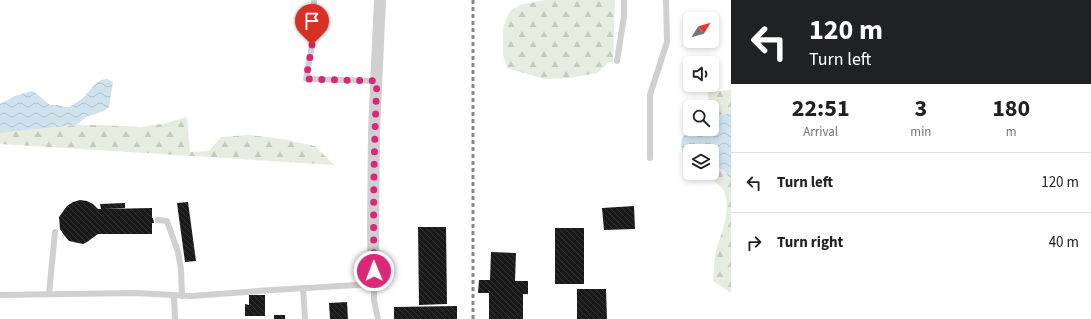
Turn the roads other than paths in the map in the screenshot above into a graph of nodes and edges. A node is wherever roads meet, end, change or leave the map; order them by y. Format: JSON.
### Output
{"nodes":[{"id":1,"x":314,"y":0,"type":"edge"},
{"id":2,"x":380,"y":0,"type":"edge"},
{"id":3,"x":624,"y":0,"type":"edge"},
{"id":4,"x":666,"y":0,"type":"edge"},
{"id":5,"x":617,"y":61,"type":"dead end"},
{"id":6,"x":377,"y":81,"type":"junction"},
{"id":7,"x":650,"y":158,"type":"dead end"},
{"id":8,"x":158,"y":220,"type":"dead end"},
{"id":9,"x":55,"y":232,"type":"dead end"},
{"id":10,"x":374,"y":284,"type":"junction"},
{"id":11,"x":303,"y":288,"type":"junction"},
{"id":12,"x":49,"y":294,"type":"junction"},
{"id":13,"x":0,"y":295,"type":"edge"},
{"id":14,"x":174,"y":296,"type":"junction"},
{"id":15,"x":182,"y":296,"type":"junction"},
{"id":16,"x":175,"y":319,"type":"edge"},
{"id":17,"x":305,"y":319,"type":"edge"},
{"id":18,"x":378,"y":319,"type":"edge"}],
"edges":[{"from":1,"to":6,"type":"lane"},
{"from":2,"to":6,"type":"street"},
{"from":3,"to":5,"type":"lane"},
{"from":4,"to":7,"type":"lane"},
{"from":6,"to":10,"type":"street"},
{"from":8,"to":15,"type":"lane"},
{"from":9,"to":12,"type":"lane"},
{"from":10,"to":11,"type":"lane"},
{"from":10,"to":18,"type":"lane"},
{"from":11,"to":15,"type":"lane"},
{"from":11,"to":17,"type":"lane"},
{"from":12,"to":13,"type":"lane"},
{"from":12,"to":14,"type":"lane"},
{"from":14,"to":15,"type":"lane"},
{"from":14,"to":16,"type":"lane"}]}
